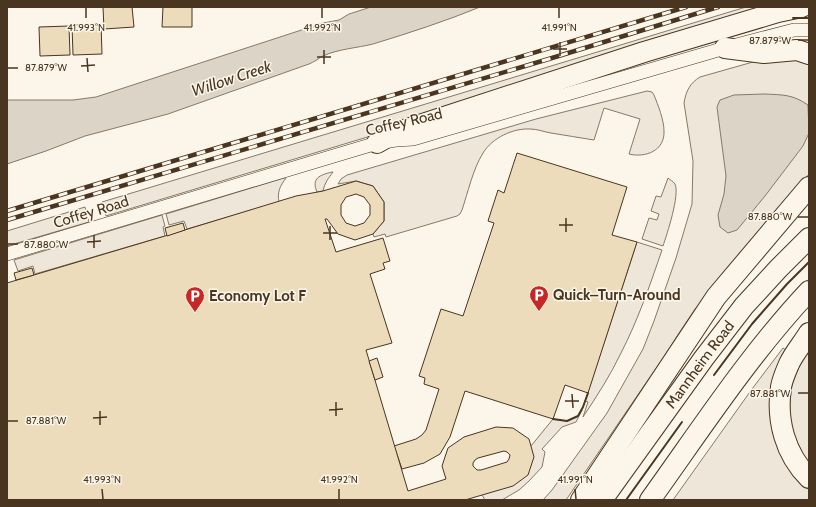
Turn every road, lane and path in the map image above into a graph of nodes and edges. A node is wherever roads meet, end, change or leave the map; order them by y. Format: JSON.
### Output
{"nodes":[{"id":1,"x":802,"y":7,"type":"edge"},
{"id":2,"x":809,"y":30,"type":"edge"},
{"id":3,"x":725,"y":48,"type":"junction"},
{"id":4,"x":809,"y":54,"type":"edge"},
{"id":5,"x":378,"y":143,"type":"junction"},
{"id":6,"x":809,"y":187,"type":"edge"},
{"id":7,"x":809,"y":238,"type":"edge"},
{"id":8,"x":7,"y":254,"type":"edge"},
{"id":9,"x":809,"y":291,"type":"edge"},
{"id":10,"x":809,"y":333,"type":"edge"},
{"id":11,"x":809,"y":478,"type":"edge"},
{"id":12,"x":580,"y":500,"type":"edge"},
{"id":13,"x":602,"y":500,"type":"edge"},
{"id":14,"x":650,"y":500,"type":"edge"}],
"edges":[{"from":1,"to":5,"type":"main road"},
{"from":2,"to":3,"type":"street","name":"Coffey Road"},
{"from":3,"to":4,"type":"main road"},
{"from":3,"to":5,"type":"street","name":"Coffey Road"},
{"from":5,"to":8,"type":"street","name":"Coffey Road"},
{"from":6,"to":12,"type":"main road"},
{"from":7,"to":13,"type":"main road","name":"Mannheim Road"},
{"from":9,"to":14,"type":"main road"},
{"from":10,"to":11,"type":"main road"}]}
